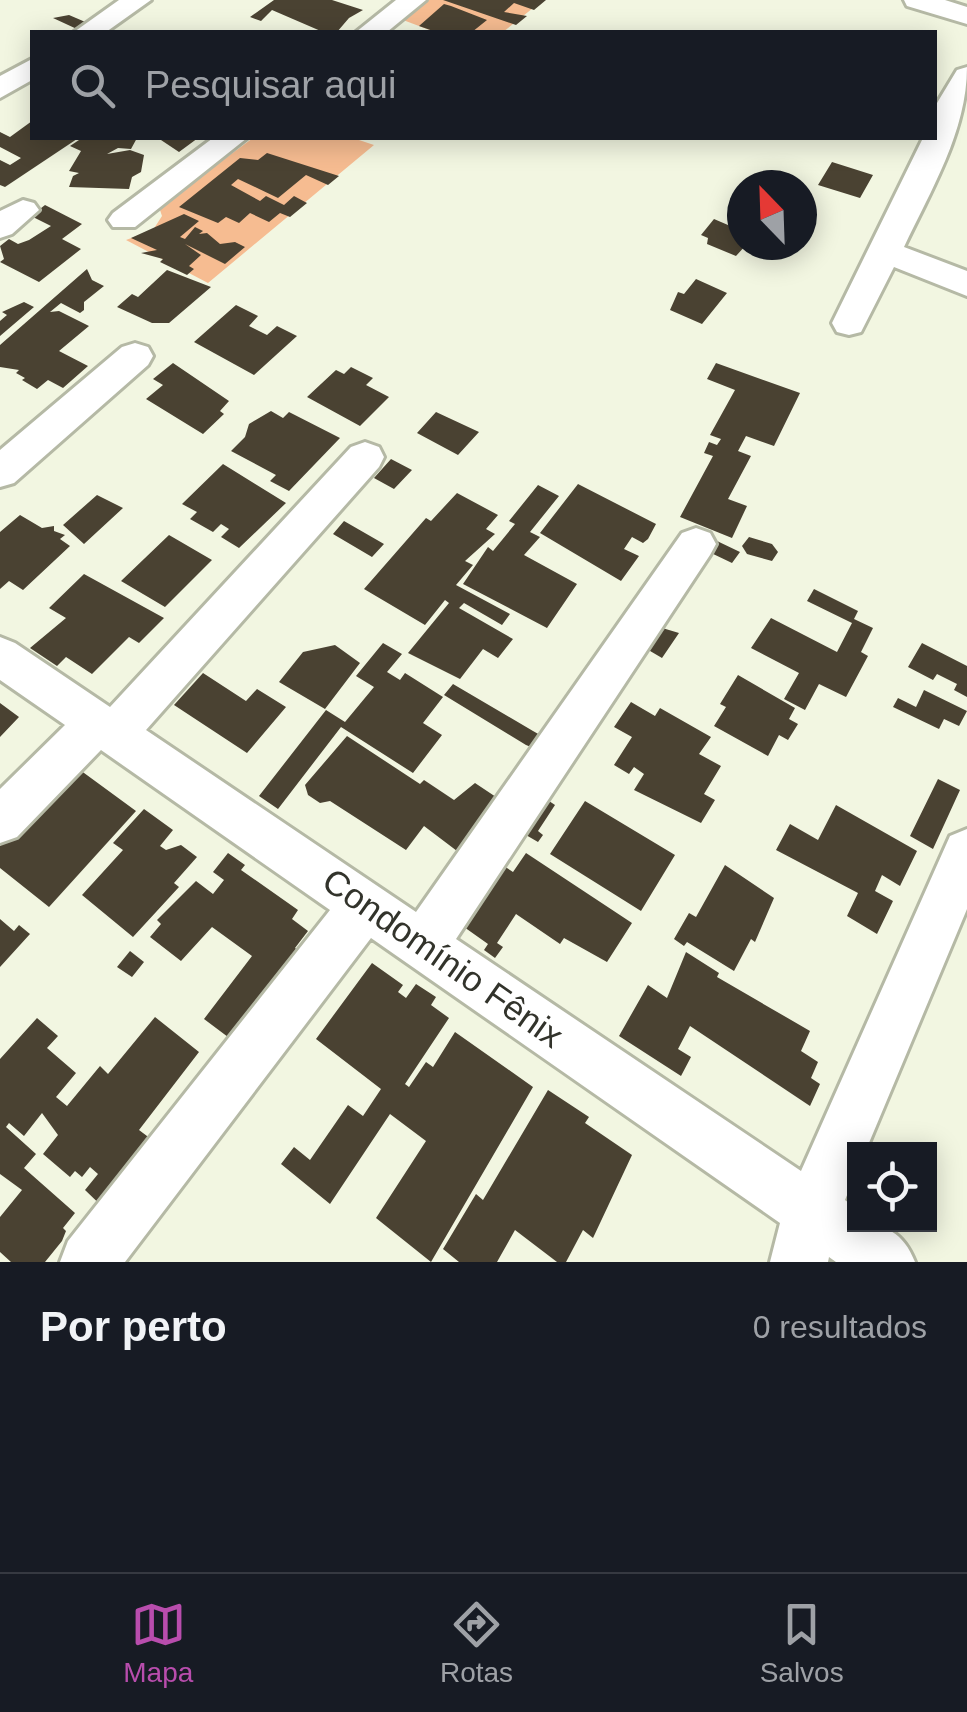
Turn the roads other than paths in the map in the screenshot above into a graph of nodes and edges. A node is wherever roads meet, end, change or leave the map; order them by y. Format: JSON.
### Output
{"nodes":[{"id":1,"x":138,"y":0,"type":"edge"},
{"id":2,"x":412,"y":0,"type":"edge"},
{"id":3,"x":917,"y":0,"type":"edge"},
{"id":4,"x":967,"y":16,"type":"edge"},
{"id":5,"x":91,"y":30,"type":"edge"},
{"id":6,"x":373,"y":30,"type":"edge"},
{"id":7,"x":30,"y":69,"type":"edge"},
{"id":8,"x":967,"y":76,"type":"edge"},
{"id":9,"x":0,"y":89,"type":"edge"},
{"id":10,"x":229,"y":140,"type":"edge"},
{"id":11,"x":124,"y":220,"type":"dead end"},
{"id":12,"x":886,"y":252,"type":"junction"},
{"id":13,"x":967,"y":284,"type":"edge"},
{"id":14,"x":849,"y":323,"type":"dead end"},
{"id":15,"x":135,"y":356,"type":"dead end"},
{"id":16,"x":365,"y":457,"type":"dead end"},
{"id":17,"x":0,"y":472,"type":"edge"},
{"id":18,"x":696,"y":544,"type":"dead end"},
{"id":19,"x":0,"y":656,"type":"edge"},
{"id":20,"x":106,"y":728,"type":"junction"},
{"id":21,"x":0,"y":821,"type":"edge"},
{"id":22,"x":967,"y":852,"type":"edge"},
{"id":23,"x":366,"y":904,"type":"junction"},
{"id":24,"x":423,"y":945,"type":"junction"},
{"id":25,"x":806,"y":1237,"type":"edge"},
{"id":26,"x":89,"y":1262,"type":"edge"},
{"id":27,"x":886,"y":1262,"type":"edge"}],
"edges":[{"from":1,"to":5,"type":"street"},
{"from":2,"to":6,"type":"street"},
{"from":3,"to":4,"type":"street"},
{"from":7,"to":9,"type":"street"},
{"from":8,"to":12,"type":"street"},
{"from":10,"to":11,"type":"street"},
{"from":12,"to":13,"type":"street"},
{"from":12,"to":14,"type":"street"},
{"from":15,"to":17,"type":"street"},
{"from":16,"to":20,"type":"street"},
{"from":18,"to":24,"type":"street"},
{"from":19,"to":20,"type":"street","name":"Condomínio Fênix"},
{"from":20,"to":21,"type":"street"},
{"from":20,"to":23,"type":"street","name":"Condomínio Fênix"},
{"from":22,"to":25,"type":"street"},
{"from":23,"to":24,"type":"street","name":"Condomínio Fênix"},
{"from":23,"to":26,"type":"street"},
{"from":24,"to":25,"type":"street","name":"Condomínio Fênix"},
{"from":25,"to":27,"type":"street","name":"Condomínio Fênix"}]}
